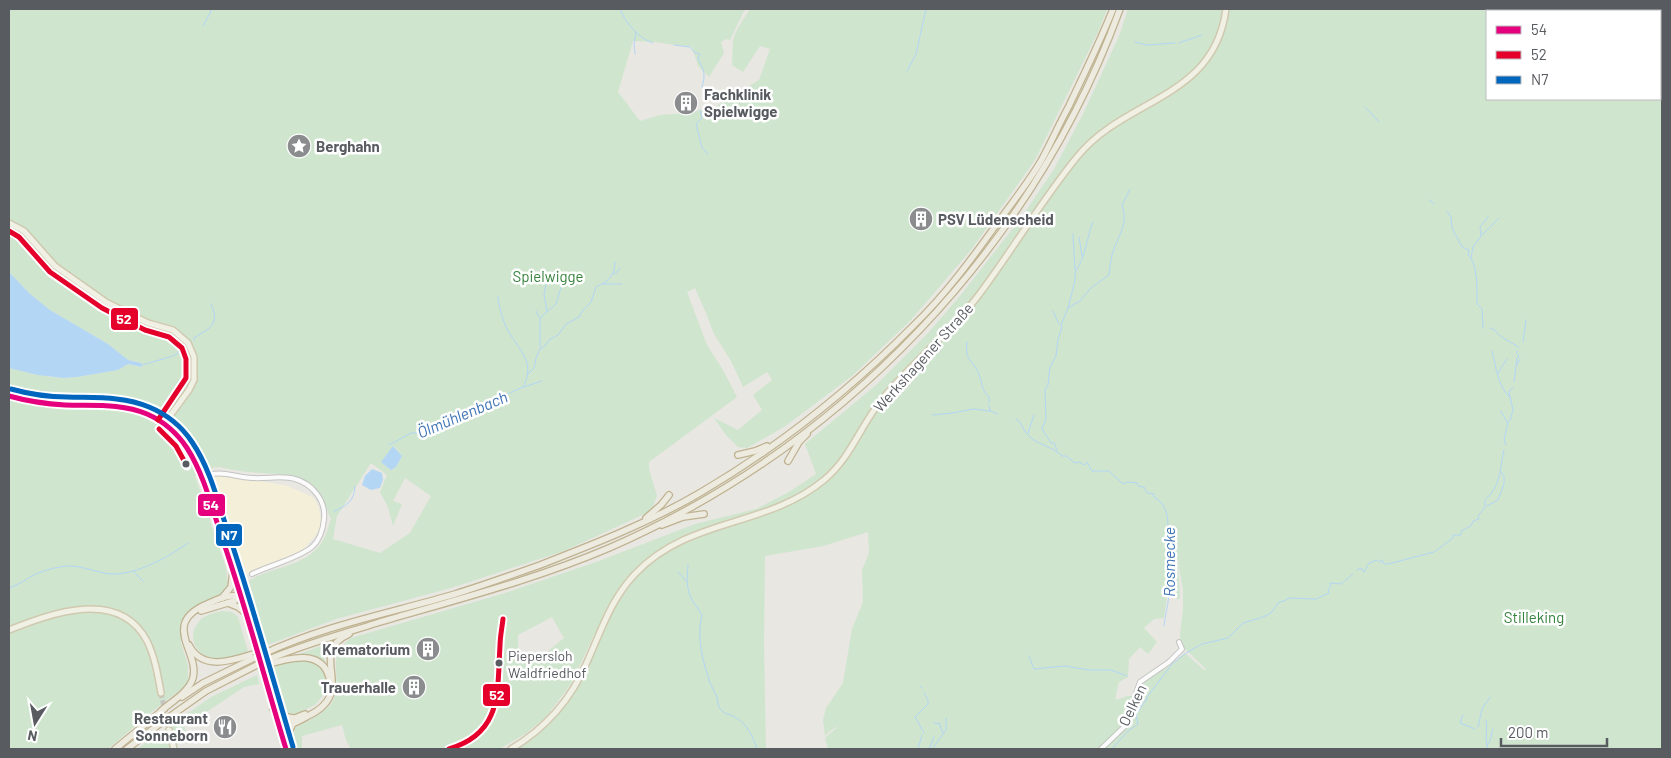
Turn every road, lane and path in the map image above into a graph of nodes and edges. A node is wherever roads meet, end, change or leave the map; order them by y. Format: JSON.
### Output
{"nodes":[{"id":1,"x":1113,"y":9,"type":"edge"},
{"id":2,"x":1120,"y":9,"type":"edge"},
{"id":3,"x":1226,"y":9,"type":"edge"},
{"id":4,"x":9,"y":223,"type":"edge"},
{"id":5,"x":9,"y":396,"type":"edge"},
{"id":6,"x":818,"y":423,"type":"junction"},
{"id":7,"x":164,"y":424,"type":"junction"},
{"id":8,"x":786,"y":435,"type":"junction"},
{"id":9,"x":738,"y":455,"type":"dead end"},
{"id":10,"x":788,"y":461,"type":"dead end"},
{"id":11,"x":200,"y":477,"type":"junction"},
{"id":12,"x":669,"y":496,"type":"dead end"},
{"id":13,"x":704,"y":514,"type":"dead end"},
{"id":14,"x":634,"y":526,"type":"junction"},
{"id":15,"x":653,"y":527,"type":"junction"},
{"id":16,"x":233,"y":571,"type":"junction"},
{"id":17,"x":252,"y":574,"type":"dead end"},
{"id":18,"x":241,"y":596,"type":"junction"},
{"id":19,"x":224,"y":600,"type":"junction"},
{"id":20,"x":246,"y":613,"type":"junction"},
{"id":21,"x":370,"y":626,"type":"junction"},
{"id":22,"x":9,"y":630,"type":"edge"},
{"id":23,"x":1179,"y":642,"type":"dead end"},
{"id":24,"x":254,"y":656,"type":"junction"},
{"id":25,"x":265,"y":663,"type":"junction"},
{"id":26,"x":161,"y":693,"type":"tunnel mouth"},
{"id":27,"x":273,"y":709,"type":"junction"},
{"id":28,"x":161,"y":711,"type":"junction"},
{"id":29,"x":293,"y":721,"type":"junction"},
{"id":30,"x":279,"y":726,"type":"junction"},
{"id":31,"x":169,"y":730,"type":"tunnel mouth"},
{"id":32,"x":286,"y":748,"type":"edge"},
{"id":33,"x":115,"y":749,"type":"edge"},
{"id":34,"x":128,"y":749,"type":"edge"},
{"id":35,"x":174,"y":749,"type":"edge"},
{"id":36,"x":511,"y":749,"type":"edge"},
{"id":37,"x":1101,"y":749,"type":"edge"}],
"edges":[{"from":1,"to":8,"type":"highway"},
{"from":2,"to":6,"type":"highway"},
{"from":3,"to":36,"type":"main road","name":"Werkshagener Straße"},
{"from":4,"to":7,"type":"main road"},
{"from":5,"to":7,"type":"main road"},
{"from":6,"to":10,"type":"highway"},
{"from":6,"to":15,"type":"highway"},
{"from":7,"to":11,"type":"main road"},
{"from":8,"to":9,"type":"highway"},
{"from":8,"to":14,"type":"highway"},
{"from":11,"to":16,"type":"main road"},
{"from":11,"to":17,"type":"street"},
{"from":12,"to":14,"type":"highway"},
{"from":13,"to":15,"type":"highway"},
{"from":14,"to":24,"type":"highway","bridge":true},
{"from":15,"to":21,"type":"highway"},
{"from":16,"to":18,"type":"main road"},
{"from":16,"to":19,"type":"highway"},
{"from":18,"to":19,"type":"highway"},
{"from":18,"to":20,"type":"main road"},
{"from":19,"to":20,"type":"highway"},
{"from":19,"to":24,"type":"highway"},
{"from":19,"to":28,"type":"highway"},
{"from":20,"to":27,"type":"main road"},
{"from":21,"to":25,"type":"highway"},
{"from":21,"to":29,"type":"highway"},
{"from":22,"to":26,"type":"main road"},
{"from":23,"to":37,"type":"street","name":"Oelken"},
{"from":24,"to":28,"type":"highway"},
{"from":25,"to":29,"type":"highway"},
{"from":25,"to":34,"type":"highway","bridge":true},
{"from":27,"to":29,"type":"highway"},
{"from":27,"to":30,"type":"main road"},
{"from":28,"to":33,"type":"highway"},
{"from":29,"to":30,"type":"highway"},
{"from":29,"to":32,"type":"highway"},
{"from":30,"to":32,"type":"main road"},
{"from":31,"to":35,"type":"main road"}]}
